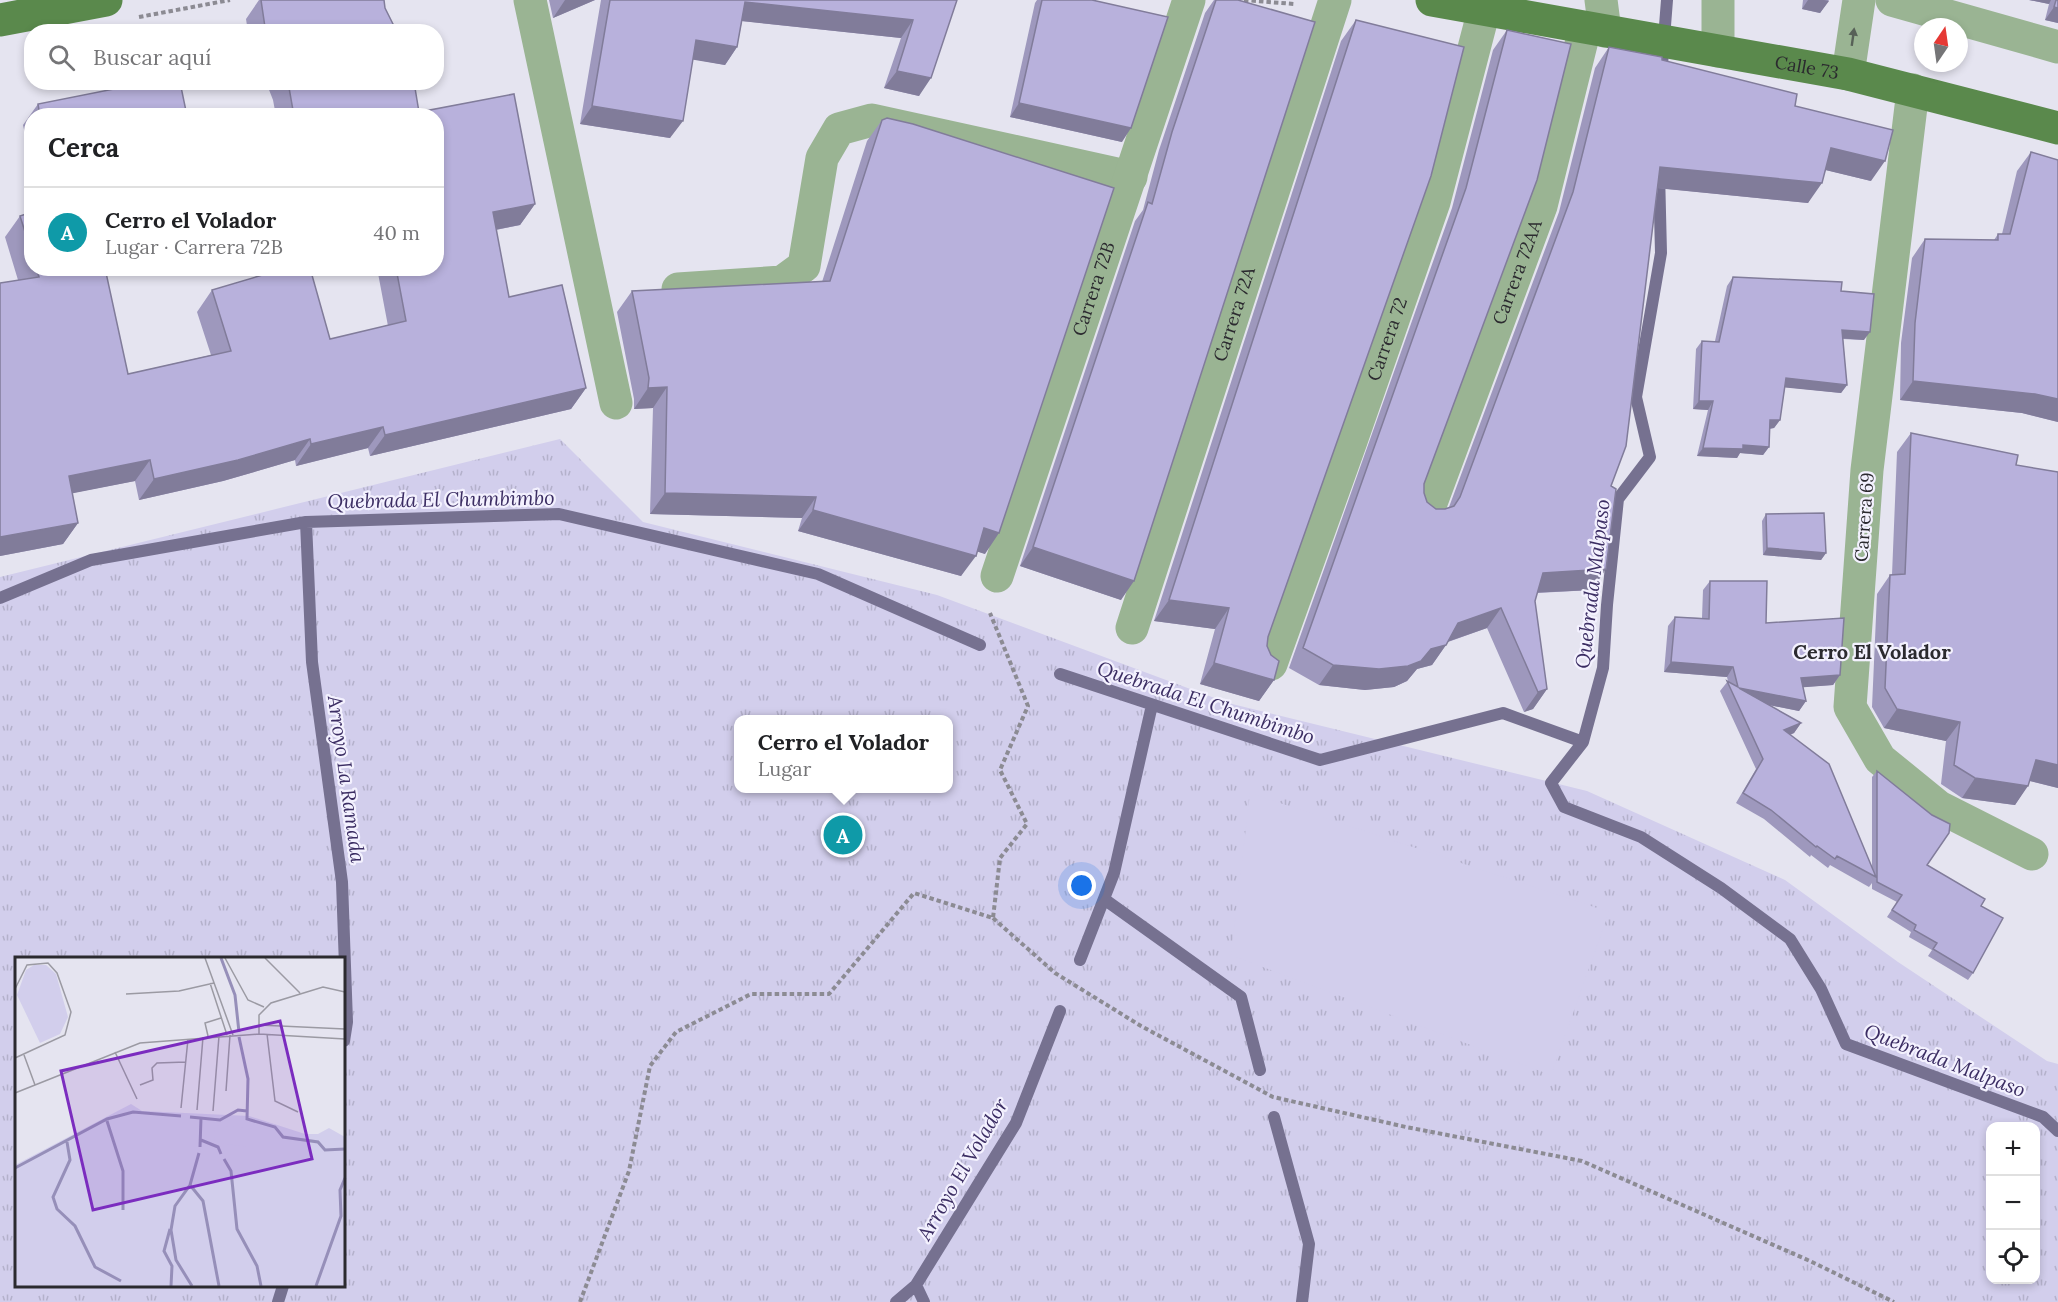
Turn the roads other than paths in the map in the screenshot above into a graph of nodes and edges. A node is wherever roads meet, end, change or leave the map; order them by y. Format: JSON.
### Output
{"nodes":[{"id":1,"x":530,"y":0,"type":"edge"},
{"id":2,"x":1189,"y":0,"type":"edge"},
{"id":3,"x":1432,"y":0,"type":"edge"},
{"id":4,"x":1439,"y":0,"type":"edge"},
{"id":5,"x":1718,"y":0,"type":"edge"},
{"id":6,"x":1858,"y":0,"type":"edge"},
{"id":7,"x":1892,"y":0,"type":"edge"},
{"id":8,"x":1334,"y":4,"type":"edge"},
{"id":9,"x":1473,"y":5,"type":"edge"},
{"id":10,"x":118,"y":9,"type":"edge"},
{"id":11,"x":1551,"y":11,"type":"edge"},
{"id":12,"x":0,"y":20,"type":"edge"},
{"id":13,"x":1606,"y":24,"type":"edge"},
{"id":14,"x":2058,"y":47,"type":"edge"},
{"id":15,"x":1707,"y":49,"type":"junction"},
{"id":16,"x":1848,"y":74,"type":"junction"},
{"id":17,"x":1913,"y":90,"type":"junction"},
{"id":18,"x":2058,"y":128,"type":"edge"},
{"id":19,"x":1131,"y":177,"type":"junction"},
{"id":20,"x":678,"y":289,"type":"edge"},
{"id":21,"x":616,"y":403,"type":"dead end"},
{"id":22,"x":1428,"y":511,"type":"edge"},
{"id":23,"x":997,"y":576,"type":"road end"},
{"id":24,"x":1132,"y":628,"type":"dead end"},
{"id":25,"x":1271,"y":664,"type":"edge"},
{"id":26,"x":2032,"y":854,"type":"dead end"}],
"edges":[{"from":1,"to":21,"type":"street"},
{"from":2,"to":19,"type":"street","name":"Carrera 72B"},
{"from":3,"to":9,"type":"main road"},
{"from":4,"to":9,"type":"main road"},
{"from":5,"to":15,"type":"street"},
{"from":16,"to":6,"type":"street","one_way":true},
{"from":7,"to":14,"type":"street"},
{"from":8,"to":24,"type":"street","name":"Carrera 72A"},
{"from":9,"to":11,"type":"main road","name":"Calle 73"},
{"from":9,"to":25,"type":"street","name":"Carrera 72"},
{"from":10,"to":12,"type":"main road"},
{"from":11,"to":13,"type":"main road","name":"Calle 73"},
{"from":13,"to":15,"type":"main road","name":"Calle 73"},
{"from":13,"to":22,"type":"street","name":"Carrera 72AA"},
{"from":15,"to":16,"type":"main road","name":"Calle 73"},
{"from":16,"to":17,"type":"main road","name":"Calle 73"},
{"from":17,"to":18,"type":"main road","name":"Calle 73"},
{"from":17,"to":26,"type":"street","name":"Carrera 69"},
{"from":19,"to":20,"type":"street"},
{"from":19,"to":23,"type":"street","name":"Carrera 72B"}]}
